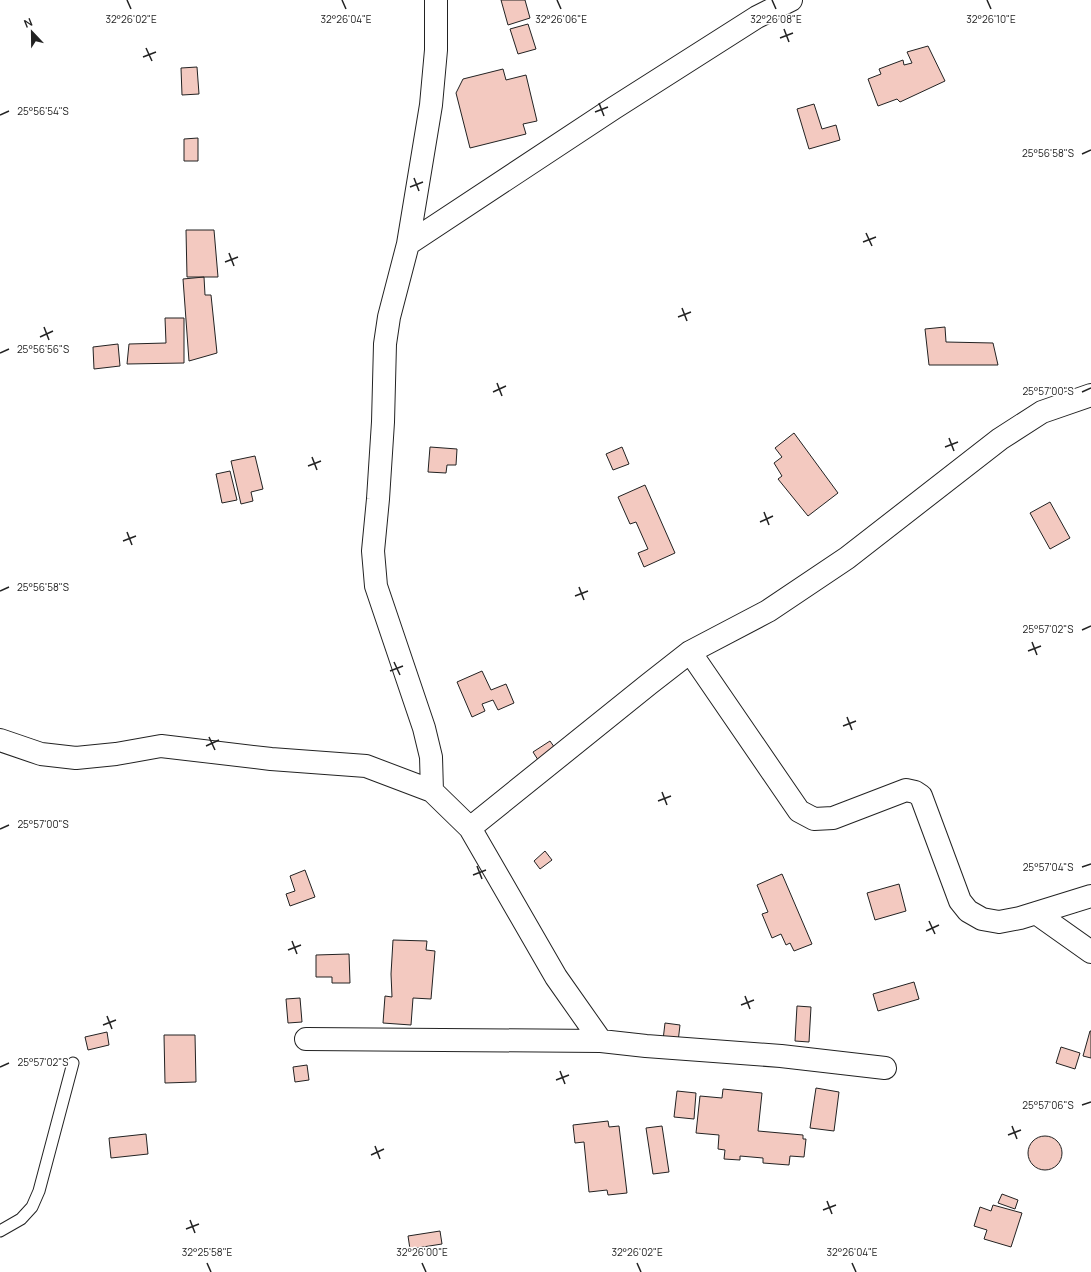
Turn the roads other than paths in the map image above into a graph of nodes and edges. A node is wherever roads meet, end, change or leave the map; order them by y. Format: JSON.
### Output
{"nodes":[{"id":1,"x":436,"y":0,"type":"edge"},
{"id":2,"x":791,"y":0,"type":"edge"},
{"id":3,"x":408,"y":244,"type":"junction"},
{"id":4,"x":1091,"y":395,"type":"edge"},
{"id":5,"x":690,"y":652,"type":"junction"},
{"id":6,"x":0,"y":740,"type":"edge"},
{"id":7,"x":432,"y":791,"type":"junction"},
{"id":8,"x":470,"y":828,"type":"junction"},
{"id":9,"x":1091,"y":896,"type":"edge"},
{"id":10,"x":1036,"y":913,"type":"junction"},
{"id":11,"x":1091,"y":952,"type":"edge"},
{"id":12,"x":306,"y":1039,"type":"dead end"},
{"id":13,"x":601,"y":1041,"type":"junction"},
{"id":14,"x":73,"y":1063,"type":"dead end"},
{"id":15,"x":885,"y":1068,"type":"dead end"},
{"id":16,"x":0,"y":1230,"type":"edge"}],
"edges":[{"from":1,"to":3,"type":"street"},
{"from":2,"to":3,"type":"street"},
{"from":3,"to":7,"type":"street"},
{"from":4,"to":5,"type":"street"},
{"from":5,"to":8,"type":"street"},
{"from":5,"to":10,"type":"street"},
{"from":6,"to":7,"type":"street"},
{"from":7,"to":8,"type":"street"},
{"from":8,"to":13,"type":"street"},
{"from":9,"to":10,"type":"street"},
{"from":10,"to":11,"type":"street"},
{"from":12,"to":13,"type":"street"},
{"from":13,"to":15,"type":"street"},
{"from":14,"to":16,"type":"lane"}]}
